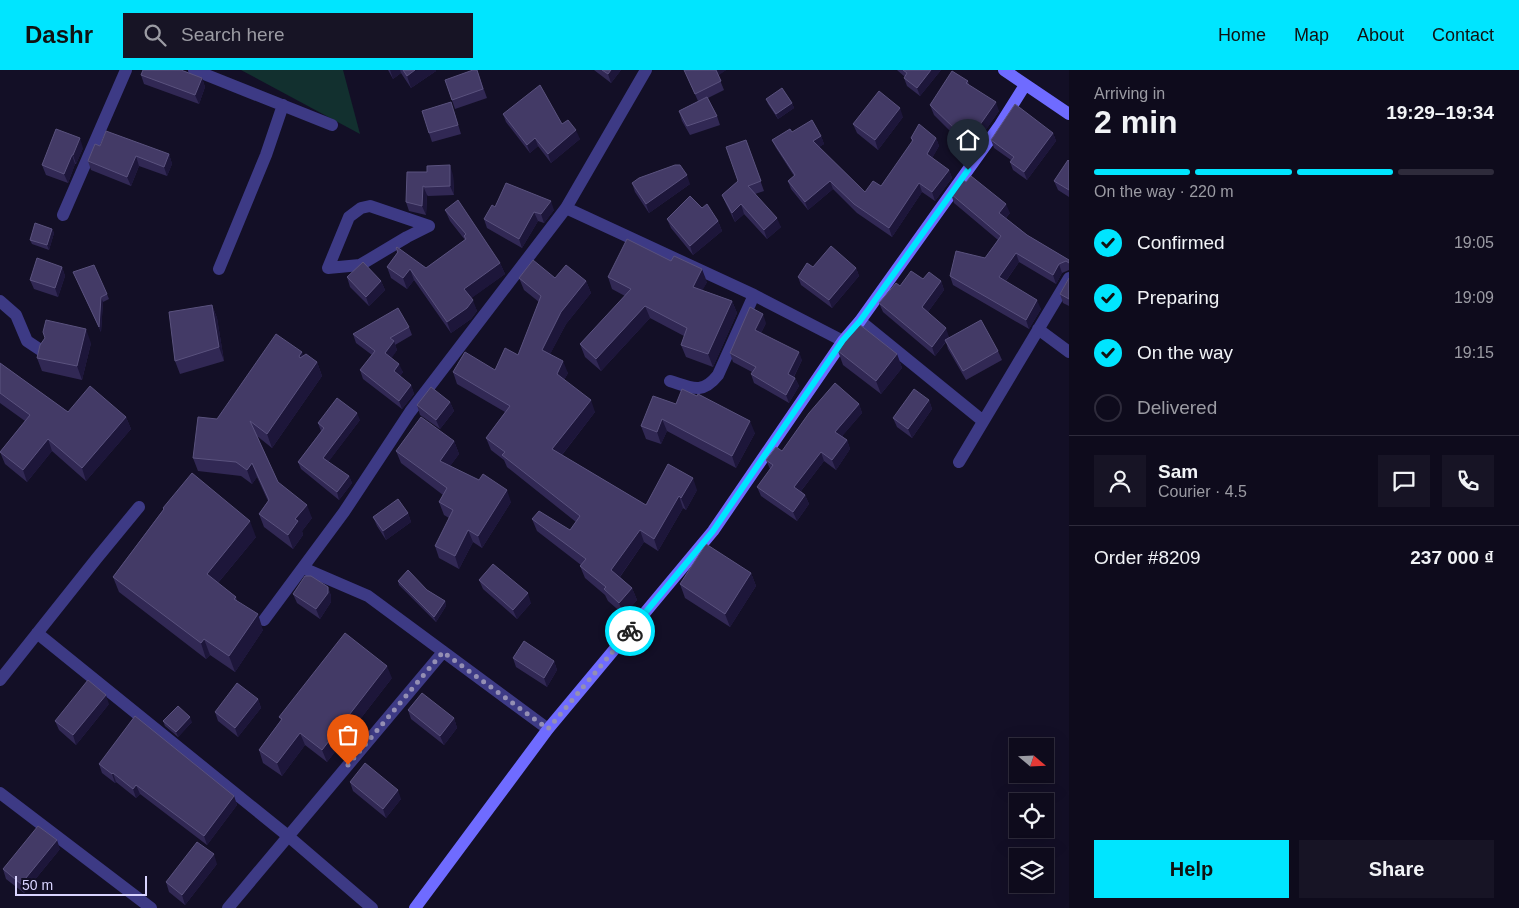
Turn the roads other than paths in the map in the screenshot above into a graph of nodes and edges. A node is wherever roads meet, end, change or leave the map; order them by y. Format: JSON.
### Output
{"nodes":[{"id":1,"x":126,"y":70,"type":"edge"},
{"id":2,"x":194,"y":70,"type":"edge"},
{"id":3,"x":646,"y":70,"type":"edge"},
{"id":4,"x":1004,"y":70,"type":"edge"},
{"id":5,"x":1025,"y":85,"type":"junction"},
{"id":6,"x":283,"y":105,"type":"junction"},
{"id":7,"x":1068,"y":112,"type":"edge"},
{"id":8,"x":332,"y":125,"type":"dead end"},
{"id":9,"x":566,"y":208,"type":"junction"},
{"id":10,"x":63,"y":215,"type":"dead end"},
{"id":11,"x":328,"y":268,"type":"joint"},
{"id":12,"x":219,"y":269,"type":"dead end"},
{"id":13,"x":1069,"y":278,"type":"edge"},
{"id":14,"x":754,"y":295,"type":"junction"},
{"id":15,"x":0,"y":302,"type":"edge"},
{"id":16,"x":860,"y":321,"type":"junction"},
{"id":17,"x":1038,"y":329,"type":"junction"},
{"id":18,"x":843,"y":340,"type":"junction"},
{"id":19,"x":42,"y":351,"type":"edge"},
{"id":20,"x":1069,"y":352,"type":"edge"},
{"id":21,"x":670,"y":381,"type":"dead end"},
{"id":22,"x":983,"y":421,"type":"junction"},
{"id":23,"x":959,"y":462,"type":"dead end"},
{"id":24,"x":139,"y":507,"type":"dead end"},
{"id":25,"x":303,"y":568,"type":"junction"},
{"id":26,"x":264,"y":620,"type":"dead end"},
{"id":27,"x":38,"y":633,"type":"junction"},
{"id":28,"x":443,"y":652,"type":"junction"},
{"id":29,"x":0,"y":680,"type":"edge"},
{"id":30,"x":548,"y":729,"type":"junction"},
{"id":31,"x":0,"y":793,"type":"edge"},
{"id":32,"x":288,"y":836,"type":"junction"},
{"id":33,"x":152,"y":908,"type":"edge"},
{"id":34,"x":228,"y":908,"type":"edge"},
{"id":35,"x":372,"y":908,"type":"edge"},
{"id":36,"x":415,"y":908,"type":"edge"}],
"edges":[{"from":1,"to":10,"type":"street"},
{"from":2,"to":6,"type":"street"},
{"from":3,"to":9,"type":"street"},
{"from":4,"to":5,"type":"street"},
{"from":5,"to":7,"type":"street"},
{"from":5,"to":16,"type":"street"},
{"from":6,"to":8,"type":"street"},
{"from":6,"to":12,"type":"street"},
{"from":9,"to":14,"type":"street"},
{"from":9,"to":25,"type":"street"},
{"from":11,"to":11,"type":"street"},
{"from":13,"to":17,"type":"street"},
{"from":14,"to":18,"type":"street"},
{"from":14,"to":21,"type":"street"},
{"from":15,"to":19,"type":"street"},
{"from":16,"to":18,"type":"street"},
{"from":16,"to":22,"type":"street"},
{"from":17,"to":20,"type":"street"},
{"from":17,"to":22,"type":"street"},
{"from":18,"to":30,"type":"street"},
{"from":22,"to":23,"type":"street"},
{"from":24,"to":27,"type":"street"},
{"from":25,"to":26,"type":"street"},
{"from":25,"to":28,"type":"street"},
{"from":27,"to":29,"type":"street"},
{"from":27,"to":32,"type":"street"},
{"from":28,"to":30,"type":"street"},
{"from":28,"to":32,"type":"street"},
{"from":30,"to":36,"type":"street"},
{"from":31,"to":33,"type":"street"},
{"from":32,"to":34,"type":"street"},
{"from":32,"to":35,"type":"street"}]}
